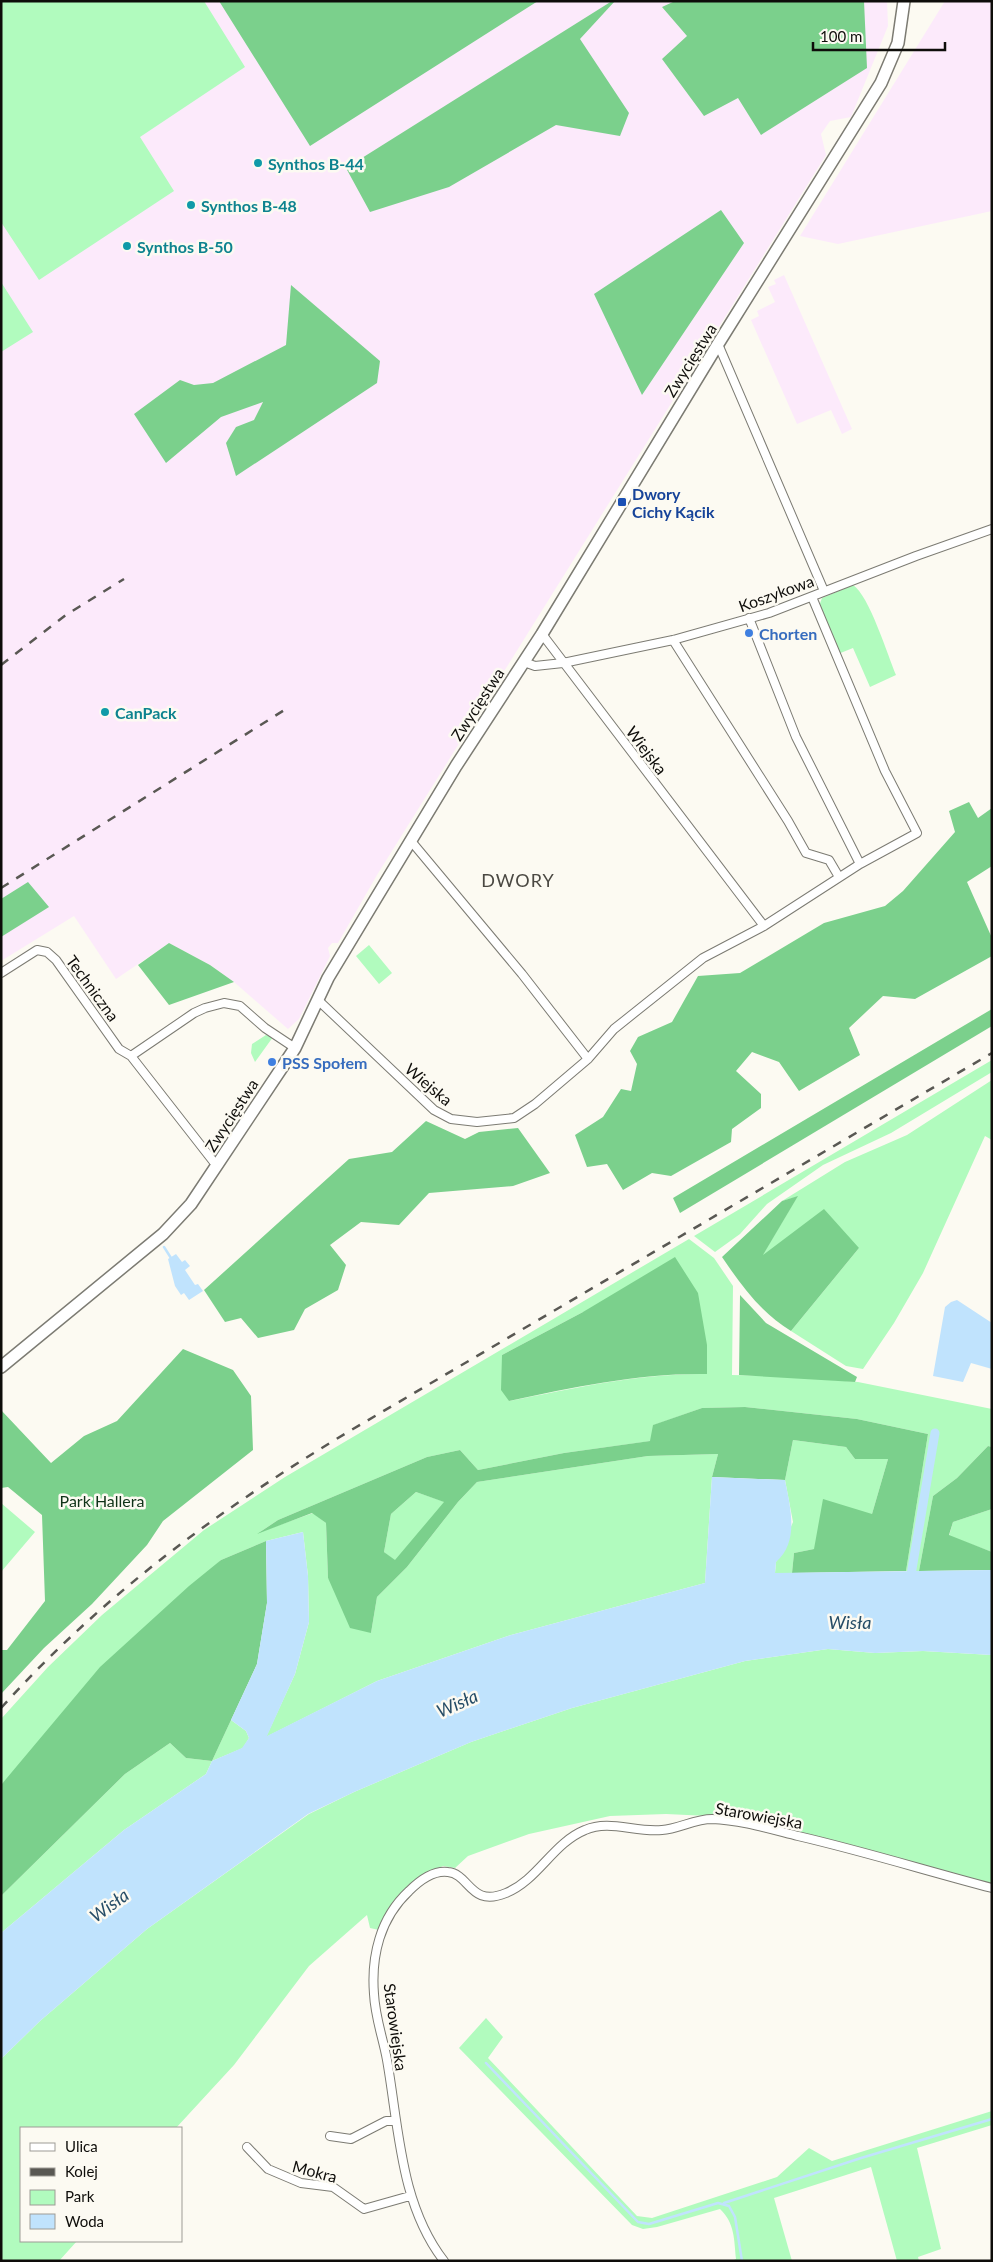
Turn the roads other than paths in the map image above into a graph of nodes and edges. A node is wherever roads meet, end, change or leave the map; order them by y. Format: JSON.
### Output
{"nodes":[{"id":1,"x":904,"y":1,"type":"edge"},
{"id":2,"x":718,"y":344,"type":"junction"},
{"id":3,"x":992,"y":529,"type":"edge"},
{"id":4,"x":824,"y":591,"type":"junction"},
{"id":5,"x":812,"y":597,"type":"junction"},
{"id":6,"x":750,"y":618,"type":"junction"},
{"id":7,"x":542,"y":634,"type":"junction"},
{"id":8,"x":672,"y":640,"type":"junction"},
{"id":9,"x":524,"y":662,"type":"junction"},
{"id":10,"x":563,"y":663,"type":"junction"},
{"id":11,"x":411,"y":841,"type":"junction"},
{"id":12,"x":860,"y":864,"type":"junction"},
{"id":13,"x":839,"y":877,"type":"junction"},
{"id":14,"x":764,"y":926,"type":"junction"},
{"id":15,"x":1,"y":973,"type":"edge"},
{"id":16,"x":319,"y":1001,"type":"junction"},
{"id":17,"x":295,"y":1048,"type":"junction"},
{"id":18,"x":131,"y":1056,"type":"junction"},
{"id":19,"x":588,"y":1059,"type":"junction"},
{"id":20,"x":219,"y":1164,"type":"junction"},
{"id":21,"x":1,"y":1367,"type":"edge"},
{"id":22,"x":992,"y":1888,"type":"edge"},
{"id":23,"x":396,"y":2121,"type":"junction"},
{"id":24,"x":330,"y":2136,"type":"dead end"},
{"id":25,"x":247,"y":2147,"type":"dead end"},
{"id":26,"x":410,"y":2196,"type":"junction"},
{"id":27,"x":444,"y":2261,"type":"edge"}],
"edges":[{"from":1,"to":2,"type":"street","name":"Zwycięstwa"},
{"from":2,"to":4,"type":"street"},
{"from":2,"to":7,"type":"street","name":"Zwycięstwa"},
{"from":3,"to":4,"type":"street","name":"Koszykowa"},
{"from":4,"to":5,"type":"street","name":"Koszykowa"},
{"from":5,"to":6,"type":"street","name":"Koszykowa"},
{"from":5,"to":12,"type":"street","name":"Wiejska"},
{"from":6,"to":8,"type":"street","name":"Koszykowa"},
{"from":6,"to":12,"type":"street"},
{"from":7,"to":9,"type":"street","name":"Zwycięstwa"},
{"from":7,"to":10,"type":"street"},
{"from":8,"to":10,"type":"street","name":"Koszykowa"},
{"from":8,"to":13,"type":"street"},
{"from":9,"to":10,"type":"street","name":"Koszykowa"},
{"from":9,"to":11,"type":"street","name":"Zwycięstwa"},
{"from":10,"to":14,"type":"street","name":"Wiejska"},
{"from":11,"to":16,"type":"street","name":"Zwycięstwa"},
{"from":11,"to":19,"type":"street"},
{"from":12,"to":13,"type":"street","name":"Wiejska"},
{"from":13,"to":14,"type":"street","name":"Wiejska"},
{"from":14,"to":19,"type":"street","name":"Wiejska"},
{"from":15,"to":18,"type":"street","name":"Techniczna"},
{"from":16,"to":17,"type":"street","name":"Zwycięstwa"},
{"from":16,"to":19,"type":"street","name":"Wiejska"},
{"from":17,"to":18,"type":"street"},
{"from":17,"to":20,"type":"street","name":"Zwycięstwa"},
{"from":18,"to":20,"type":"street","name":"Techniczna"},
{"from":20,"to":21,"type":"street","name":"Zwycięstwa"},
{"from":22,"to":23,"type":"street","name":"Starowiejska"},
{"from":23,"to":24,"type":"street"},
{"from":23,"to":26,"type":"street","name":"Starowiejska"},
{"from":25,"to":26,"type":"street","name":"Mokra"},
{"from":26,"to":27,"type":"street","name":"Starowiejska"}]}
